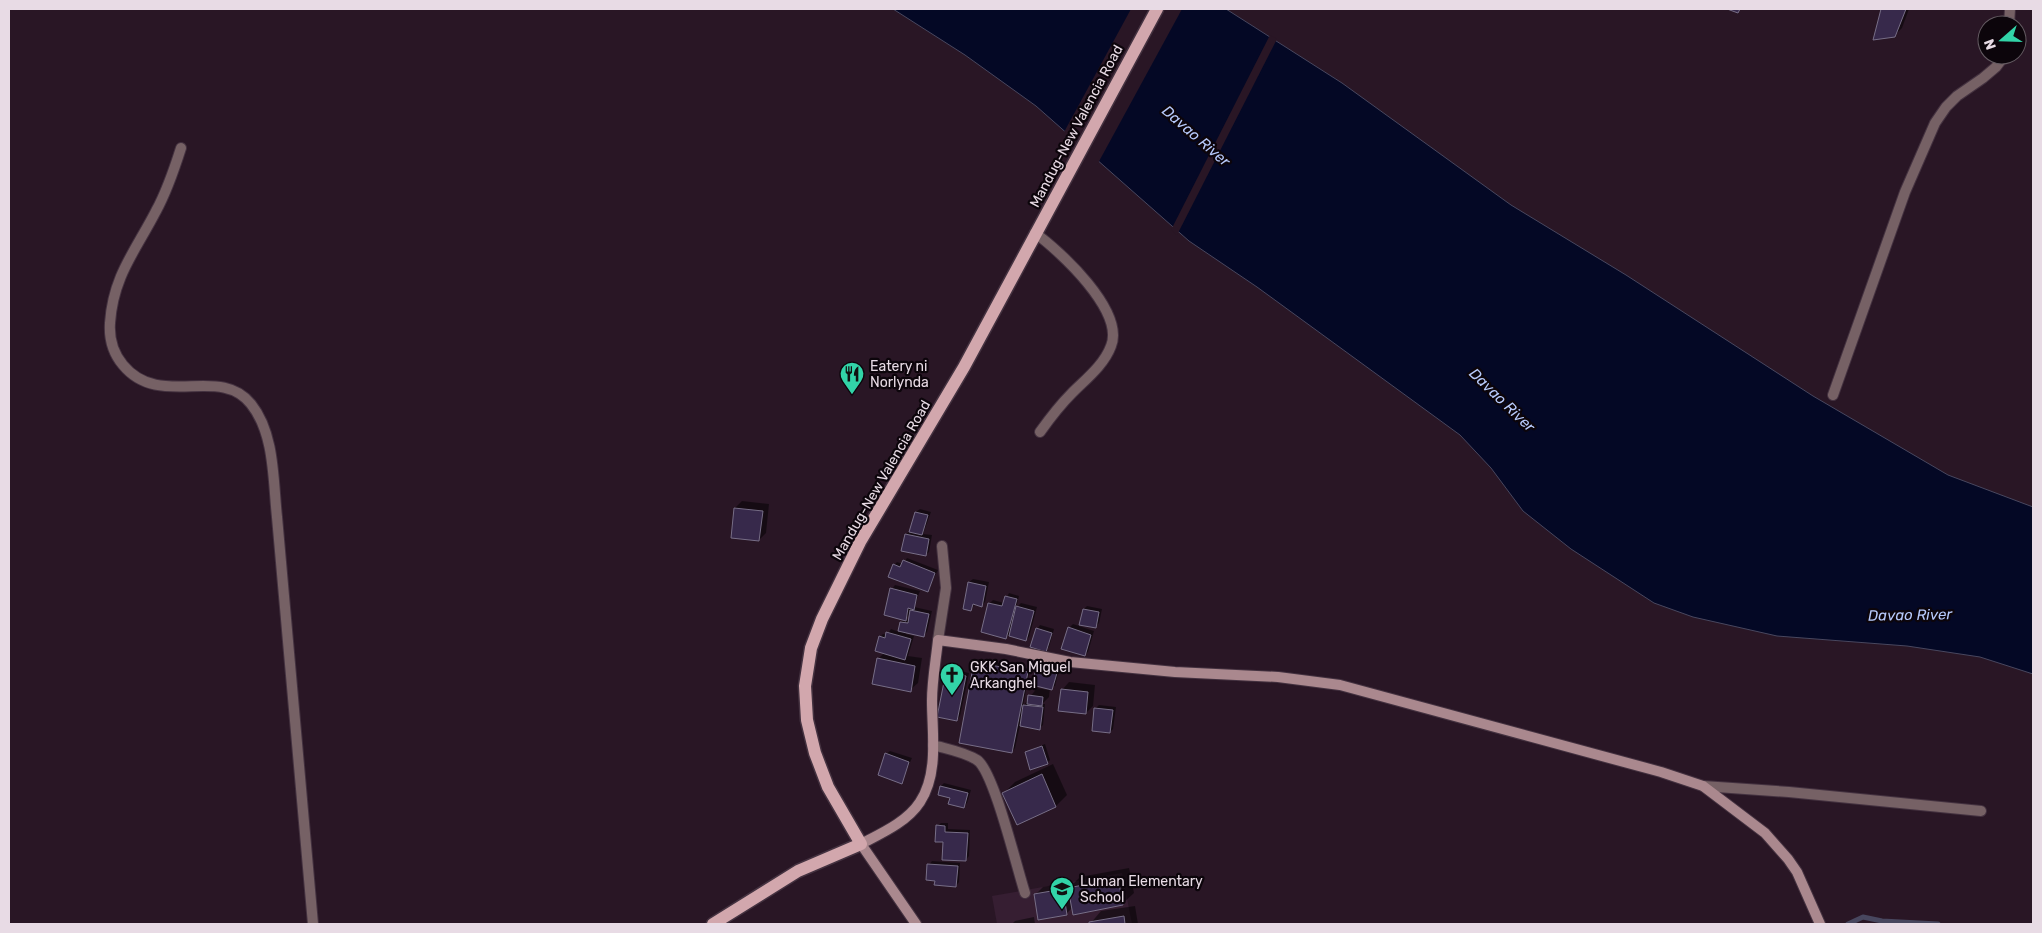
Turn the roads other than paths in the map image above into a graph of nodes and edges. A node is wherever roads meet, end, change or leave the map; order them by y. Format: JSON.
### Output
{"nodes":[{"id":1,"x":1157,"y":9,"type":"edge"},
{"id":2,"x":1998,"y":65,"type":"edge"},
{"id":3,"x":181,"y":148,"type":"dead end"},
{"id":4,"x":1035,"y":233,"type":"junction"},
{"id":5,"x":1833,"y":395,"type":"dead end"},
{"id":6,"x":1040,"y":432,"type":"dead end"},
{"id":7,"x":942,"y":546,"type":"dead end"},
{"id":8,"x":938,"y":640,"type":"junction"},
{"id":9,"x":933,"y":745,"type":"junction"},
{"id":10,"x":1702,"y":786,"type":"junction"},
{"id":11,"x":1981,"y":811,"type":"dead end"},
{"id":12,"x":861,"y":844,"type":"junction"},
{"id":13,"x":1025,"y":893,"type":"dead end"},
{"id":14,"x":313,"y":924,"type":"edge"},
{"id":15,"x":713,"y":924,"type":"edge"},
{"id":16,"x":916,"y":924,"type":"edge"},
{"id":17,"x":1820,"y":924,"type":"edge"}],
"edges":[{"from":1,"to":4,"type":"main road","name":"Mandug-New Valencia Road"},
{"from":2,"to":5,"type":"street"},
{"from":3,"to":14,"type":"street"},
{"from":4,"to":6,"type":"street"},
{"from":4,"to":12,"type":"main road","name":"Mandug-New Valencia Road"},
{"from":7,"to":8,"type":"street"},
{"from":8,"to":9,"type":"street"},
{"from":8,"to":10,"type":"street"},
{"from":9,"to":12,"type":"street"},
{"from":9,"to":13,"type":"street"},
{"from":10,"to":11,"type":"street"},
{"from":10,"to":17,"type":"street"},
{"from":12,"to":15,"type":"main road"},
{"from":12,"to":16,"type":"street","name":"Mandug-New Valencia Road"}]}
